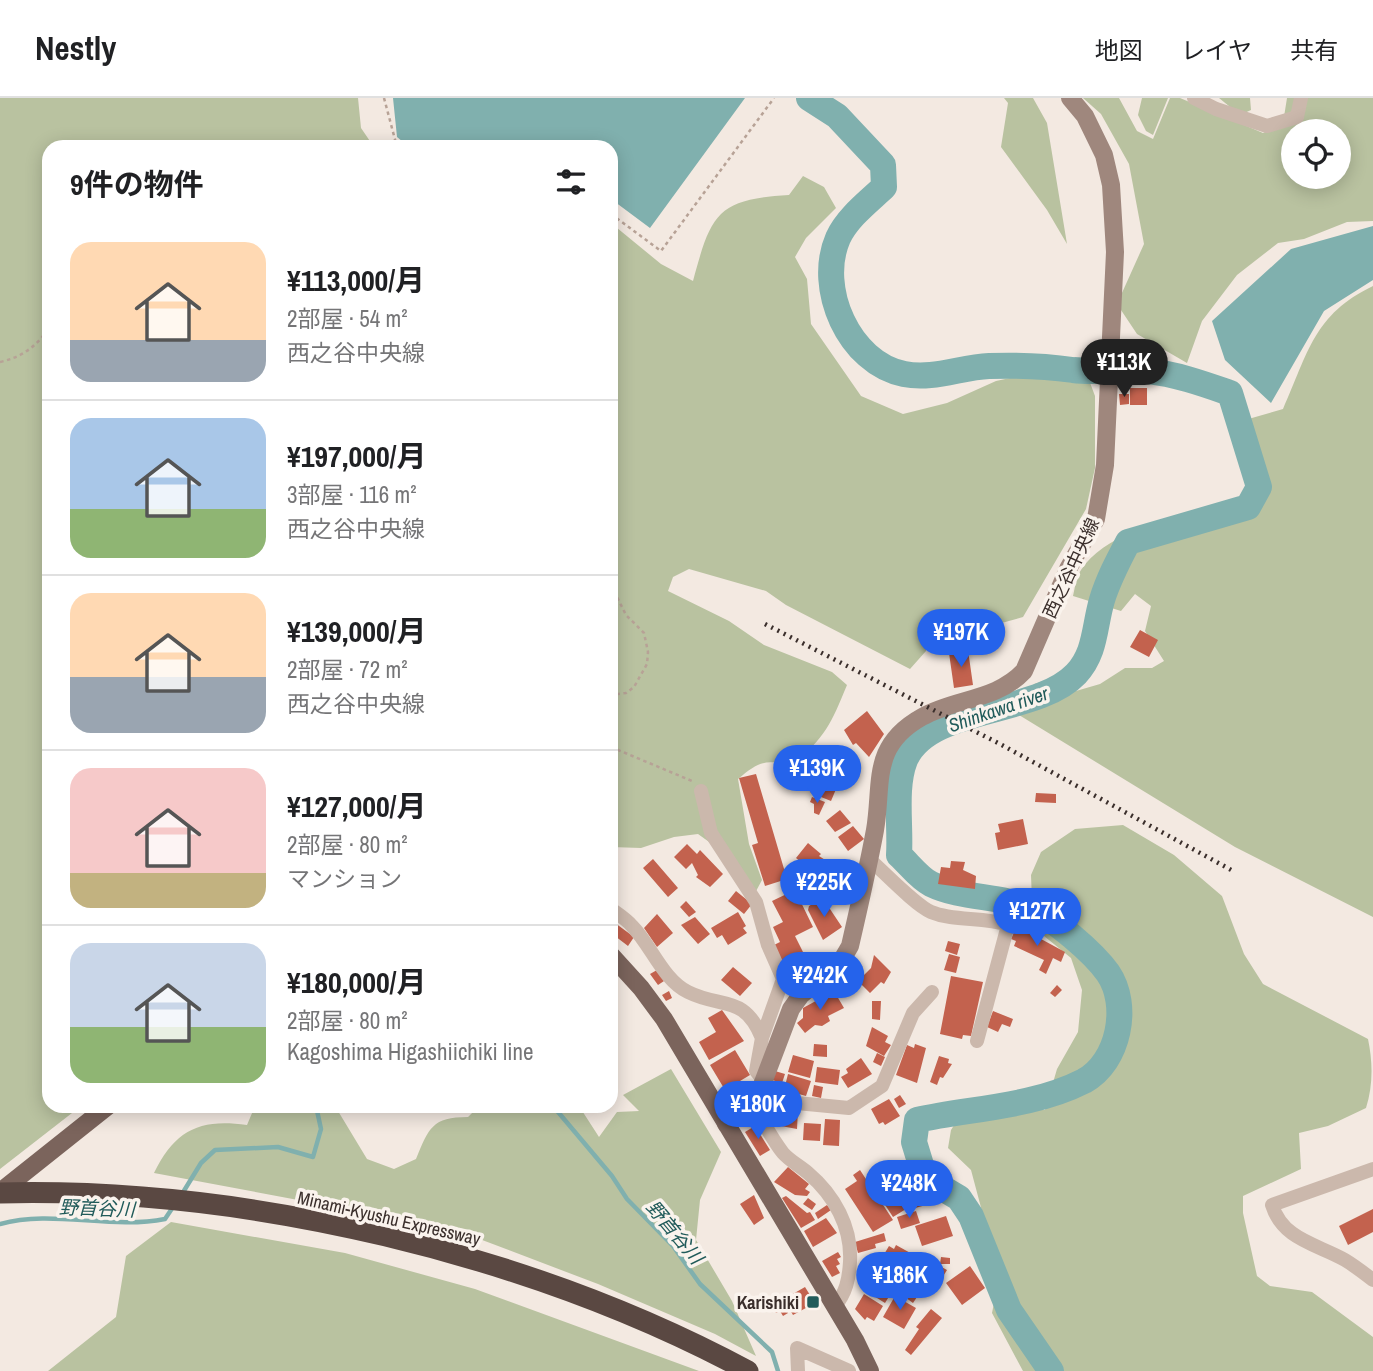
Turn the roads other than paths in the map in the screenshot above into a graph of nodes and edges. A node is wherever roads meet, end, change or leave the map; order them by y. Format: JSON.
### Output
{"nodes":[{"id":1,"x":1070,"y":98,"type":"edge"},
{"id":2,"x":1194,"y":98,"type":"edge"},
{"id":3,"x":1301,"y":98,"type":"edge"},
{"id":4,"x":701,"y":792,"type":"road end"},
{"id":5,"x":868,"y":858,"type":"junction"},
{"id":6,"x":618,"y":914,"type":"edge"},
{"id":7,"x":618,"y":963,"type":"edge"},
{"id":8,"x":932,"y":992,"type":"dead end"},
{"id":9,"x":762,"y":1038,"type":"junction"},
{"id":10,"x":977,"y":1041,"type":"dead end"},
{"id":11,"x":758,"y":1092,"type":"junction"},
{"id":12,"x":99,"y":1113,"type":"edge"},
{"id":13,"x":726,"y":1124,"type":"junction"},
{"id":14,"x":1373,"y":1168,"type":"edge"},
{"id":15,"x":0,"y":1193,"type":"edge"},
{"id":16,"x":1373,"y":1280,"type":"edge"},
{"id":17,"x":835,"y":1306,"type":"junction"},
{"id":18,"x":748,"y":1371,"type":"edge"},
{"id":19,"x":798,"y":1371,"type":"edge"},
{"id":20,"x":849,"y":1371,"type":"edge"},
{"id":21,"x":870,"y":1371,"type":"edge"}],
"edges":[{"from":1,"to":5,"type":"street","name":"西之谷中央線"},
{"from":2,"to":3,"type":"street"},
{"from":4,"to":9,"type":"street"},
{"from":5,"to":10,"type":"street"},
{"from":5,"to":11,"type":"street","name":"西之谷中央線"},
{"from":6,"to":9,"type":"street"},
{"from":7,"to":13,"type":"main road"},
{"from":8,"to":11,"type":"street"},
{"from":9,"to":11,"type":"street"},
{"from":11,"to":13,"type":"street"},
{"from":11,"to":17,"type":"street"},
{"from":12,"to":15,"type":"main road"},
{"from":13,"to":17,"type":"main road"},
{"from":14,"to":16,"type":"street"},
{"from":15,"to":18,"type":"highway","name":"Minami-Kyushu Expressway"},
{"from":17,"to":21,"type":"main road"},
{"from":19,"to":20,"type":"street"}]}
